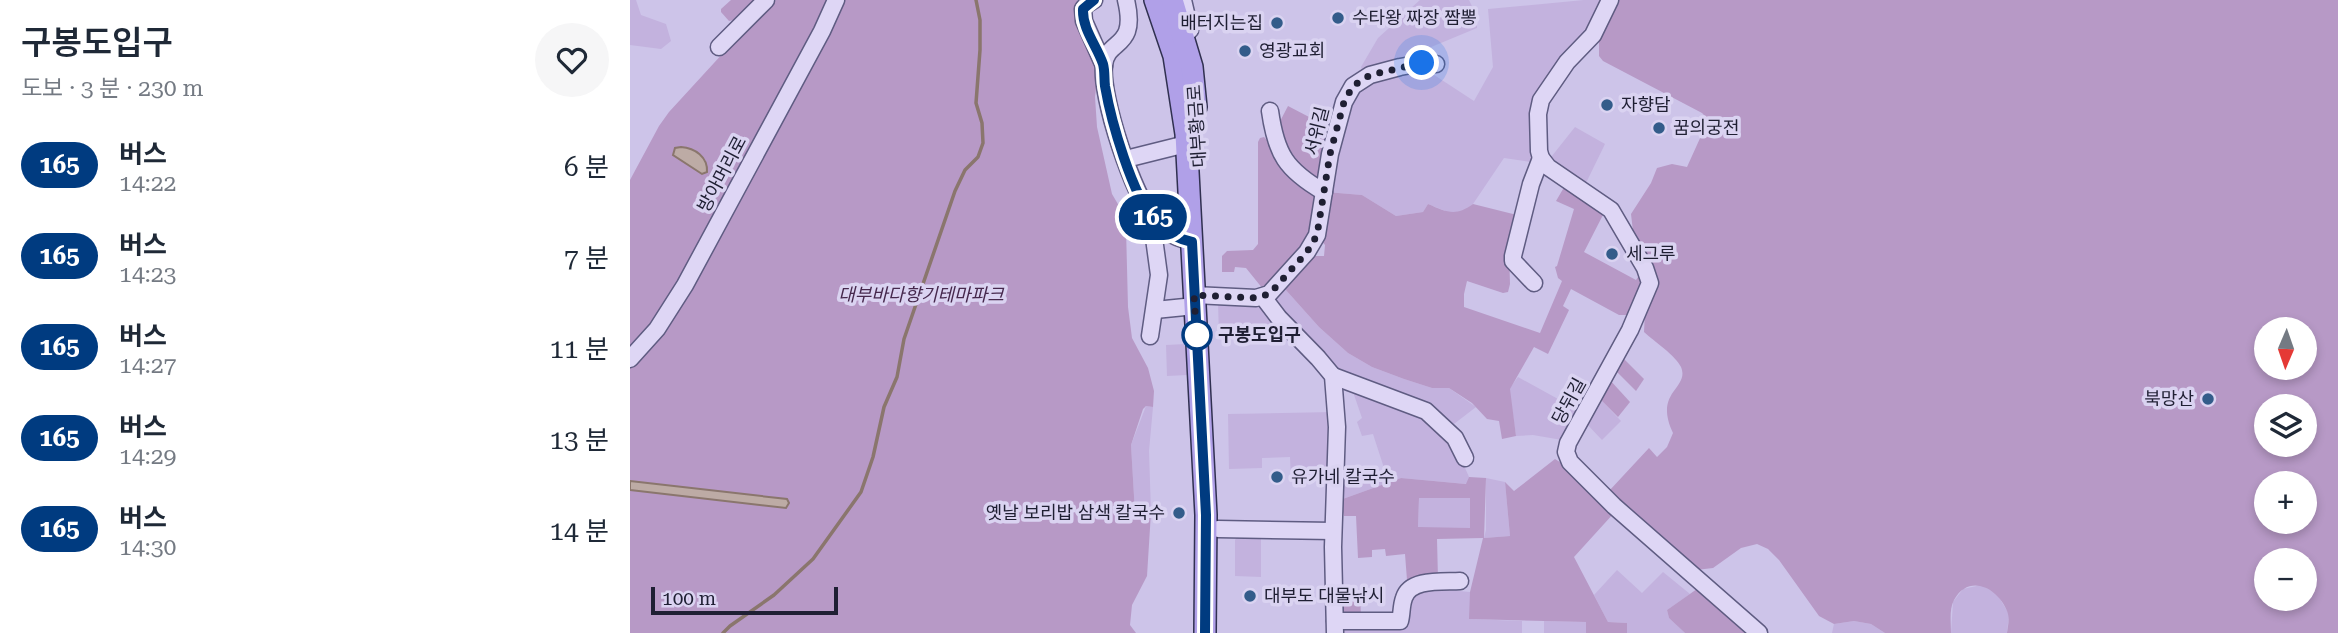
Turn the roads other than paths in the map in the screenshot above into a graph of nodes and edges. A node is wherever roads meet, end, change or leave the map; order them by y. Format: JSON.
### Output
{"nodes":[{"id":1,"x":766,"y":0,"type":"edge"},
{"id":2,"x":836,"y":0,"type":"edge"},
{"id":3,"x":1094,"y":0,"type":"edge"},
{"id":4,"x":1126,"y":0,"type":"edge"},
{"id":5,"x":1183,"y":0,"type":"edge"},
{"id":6,"x":1610,"y":0,"type":"edge"},
{"id":7,"x":1161,"y":4,"type":"edge"},
{"id":8,"x":719,"y":47,"type":"dead end"},
{"id":9,"x":1436,"y":64,"type":"dead end"},
{"id":10,"x":1104,"y":66,"type":"junction"},
{"id":11,"x":1192,"y":66,"type":"junction"},
{"id":12,"x":1270,"y":111,"type":"dead end"},
{"id":13,"x":1186,"y":144,"type":"junction"},
{"id":14,"x":1541,"y":158,"type":"junction"},
{"id":15,"x":1126,"y":159,"type":"junction"},
{"id":16,"x":1324,"y":192,"type":"junction"},
{"id":17,"x":1152,"y":216,"type":"junction"},
{"id":18,"x":1192,"y":242,"type":"junction"},
{"id":19,"x":1534,"y":283,"type":"dead end"},
{"id":20,"x":1262,"y":297,"type":"junction"},
{"id":21,"x":1199,"y":299,"type":"junction"},
{"id":22,"x":1155,"y":310,"type":"junction"},
{"id":23,"x":1150,"y":337,"type":"dead end"},
{"id":24,"x":630,"y":359,"type":"edge"},
{"id":25,"x":1333,"y":376,"type":"junction"},
{"id":26,"x":1465,"y":458,"type":"dead end"},
{"id":27,"x":1219,"y":529,"type":"junction"},
{"id":28,"x":1333,"y":531,"type":"junction"},
{"id":29,"x":1460,"y":581,"type":"dead end"},
{"id":30,"x":1335,"y":627,"type":"edge"},
{"id":31,"x":1205,"y":633,"type":"edge"},
{"id":32,"x":1216,"y":633,"type":"edge"},
{"id":33,"x":1759,"y":633,"type":"edge"}],
"edges":[{"from":1,"to":8,"type":"street"},
{"from":2,"to":24,"type":"street","name":"방아머리로"},
{"from":3,"to":10,"type":"street"},
{"from":4,"to":10,"type":"street"},
{"from":5,"to":11,"type":"street"},
{"from":6,"to":14,"type":"street"},
{"from":7,"to":11,"type":"main road","name":"대부황금로"},
{"from":7,"to":13,"type":"main road","name":"대부황금로"},
{"from":9,"to":16,"type":"street","name":"서위길"},
{"from":10,"to":15,"type":"street"},
{"from":11,"to":21,"type":"main road","name":"대부황금로"},
{"from":12,"to":16,"type":"street","name":"서위길"},
{"from":13,"to":15,"type":"street","name":"대부황금로"},
{"from":13,"to":18,"type":"main road","name":"대부황금로"},
{"from":14,"to":19,"type":"street"},
{"from":14,"to":33,"type":"street","name":"당뒤길"},
{"from":15,"to":17,"type":"street"},
{"from":16,"to":20,"type":"street","name":"서위길"},
{"from":17,"to":18,"type":"street"},
{"from":17,"to":22,"type":"street"},
{"from":18,"to":21,"type":"main road","name":"대부황금로"},
{"from":20,"to":21,"type":"street"},
{"from":20,"to":25,"type":"street"},
{"from":21,"to":22,"type":"street"},
{"from":21,"to":27,"type":"main road","name":"대부황금로"},
{"from":21,"to":31,"type":"main road","name":"대부황금로"},
{"from":22,"to":23,"type":"street"},
{"from":25,"to":26,"type":"street"},
{"from":25,"to":28,"type":"street"},
{"from":27,"to":28,"type":"street"},
{"from":27,"to":32,"type":"main road","name":"대부황금로"},
{"from":28,"to":30,"type":"street"},
{"from":29,"to":30,"type":"street"}]}
